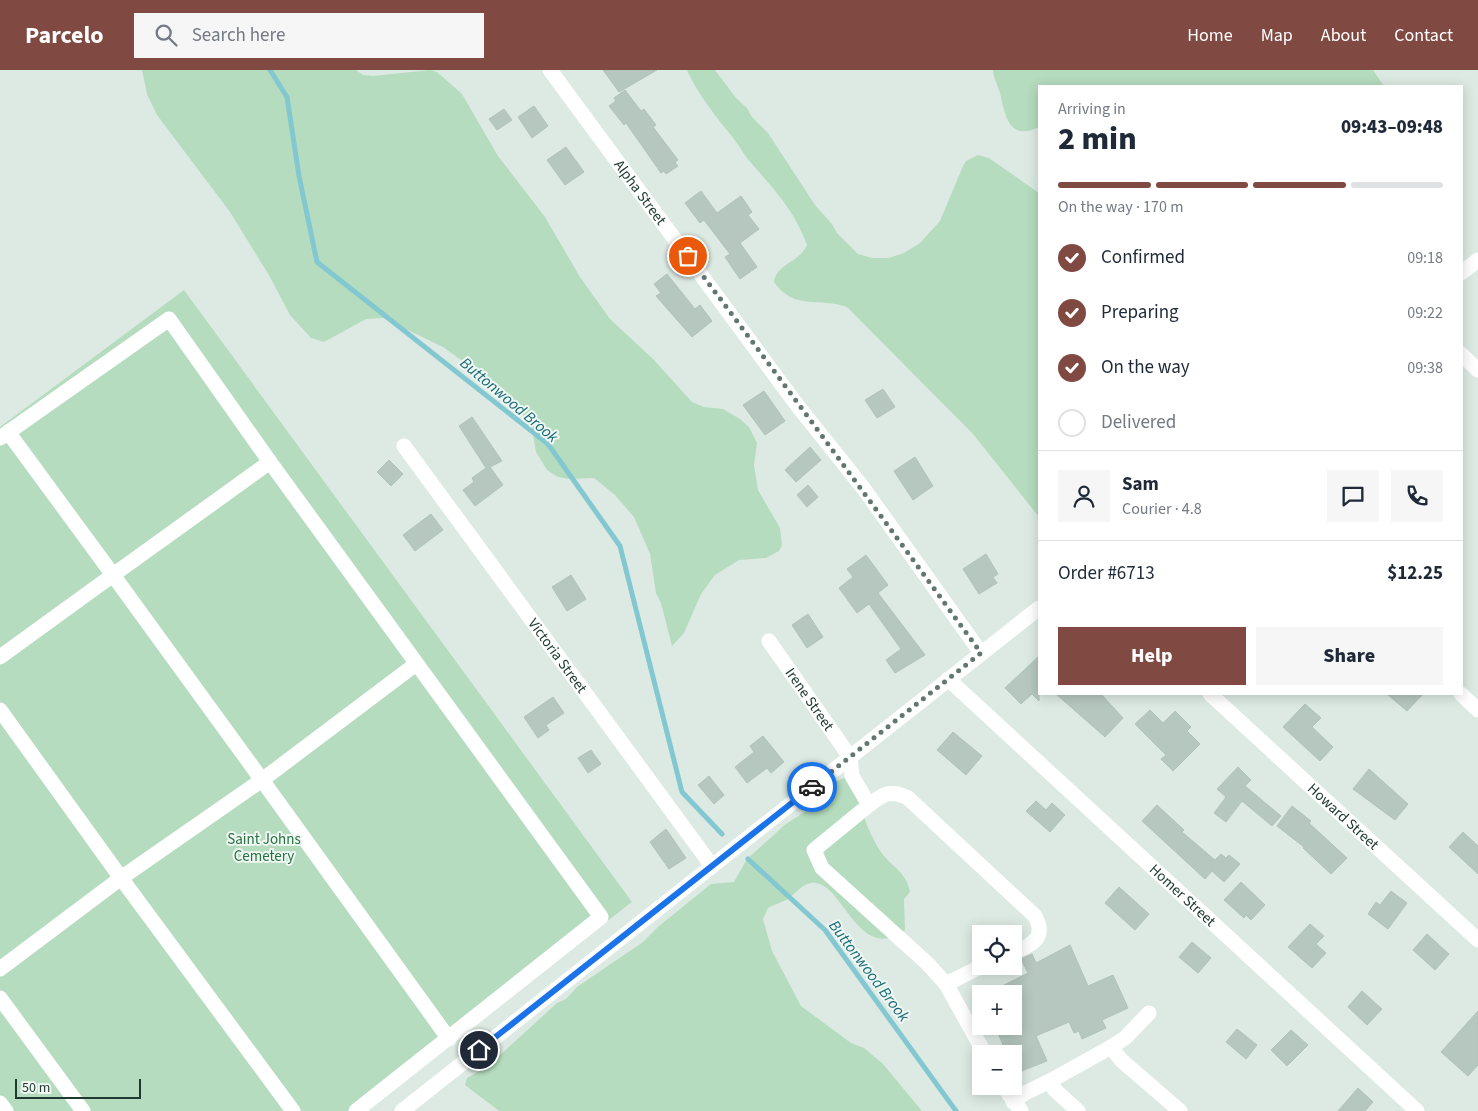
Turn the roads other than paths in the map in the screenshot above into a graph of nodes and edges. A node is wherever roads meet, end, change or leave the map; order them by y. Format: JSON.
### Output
{"nodes":[{"id":1,"x":550,"y":70,"type":"edge"},
{"id":2,"x":1478,"y":260,"type":"edge"},
{"id":3,"x":1463,"y":271,"type":"edge"},
{"id":4,"x":1463,"y":356,"type":"edge"},
{"id":5,"x":1478,"y":370,"type":"edge"},
{"id":6,"x":4,"y":435,"type":"edge"},
{"id":7,"x":404,"y":446,"type":"dead end"},
{"id":8,"x":270,"y":462,"type":"junction"},
{"id":9,"x":113,"y":576,"type":"junction"},
{"id":10,"x":1038,"y":609,"type":"edge"},
{"id":11,"x":769,"y":641,"type":"dead end"},
{"id":12,"x":981,"y":653,"type":"junction"},
{"id":13,"x":0,"y":657,"type":"edge"},
{"id":14,"x":416,"y":664,"type":"junction"},
{"id":15,"x":948,"y":679,"type":"junction"},
{"id":16,"x":1211,"y":695,"type":"edge"},
{"id":17,"x":1461,"y":695,"type":"edge"},
{"id":18,"x":0,"y":710,"type":"edge"},
{"id":19,"x":1478,"y":710,"type":"edge"},
{"id":20,"x":850,"y":757,"type":"junction"},
{"id":21,"x":262,"y":780,"type":"junction"},
{"id":22,"x":869,"y":805,"type":"junction"},
{"id":23,"x":712,"y":866,"type":"junction"},
{"id":24,"x":122,"y":878,"type":"junction"},
{"id":25,"x":601,"y":918,"type":"junction"},
{"id":26,"x":618,"y":940,"type":"junction"},
{"id":27,"x":1478,"y":940,"type":"edge"},
{"id":28,"x":1022,"y":948,"type":"edge"},
{"id":29,"x":0,"y":969,"type":"edge"},
{"id":30,"x":972,"y":971,"type":"edge"},
{"id":31,"x":946,"y":984,"type":"junction"},
{"id":32,"x":0,"y":998,"type":"edge"},
{"id":33,"x":1149,"y":1013,"type":"dead end"},
{"id":34,"x":449,"y":1039,"type":"junction"},
{"id":35,"x":980,"y":1045,"type":"edge"},
{"id":36,"x":1111,"y":1048,"type":"junction"},
{"id":37,"x":1050,"y":1081,"type":"junction"},
{"id":38,"x":1009,"y":1095,"type":"edge"},
{"id":39,"x":0,"y":1103,"type":"edge"},
{"id":40,"x":1017,"y":1106,"type":"edge"},
{"id":41,"x":6,"y":1111,"type":"edge"},
{"id":42,"x":83,"y":1111,"type":"edge"},
{"id":43,"x":293,"y":1111,"type":"edge"},
{"id":44,"x":356,"y":1111,"type":"edge"},
{"id":45,"x":402,"y":1111,"type":"edge"},
{"id":46,"x":1078,"y":1111,"type":"edge"},
{"id":47,"x":1180,"y":1111,"type":"edge"},
{"id":48,"x":1417,"y":1111,"type":"edge"}],
"edges":[{"from":1,"to":12,"type":"street","name":"Alpha Street"},
{"from":2,"to":3,"type":"street"},
{"from":4,"to":5,"type":"street"},
{"from":6,"to":8,"type":"street"},
{"from":6,"to":9,"type":"street"},
{"from":7,"to":23,"type":"street","name":"Victoria Street"},
{"from":8,"to":9,"type":"street"},
{"from":8,"to":14,"type":"street"},
{"from":9,"to":13,"type":"street"},
{"from":9,"to":21,"type":"street"},
{"from":10,"to":12,"type":"street"},
{"from":11,"to":20,"type":"street","name":"Irene Street"},
{"from":12,"to":15,"type":"street"},
{"from":14,"to":21,"type":"street"},
{"from":14,"to":25,"type":"street"},
{"from":15,"to":20,"type":"street"},
{"from":15,"to":48,"type":"street","name":"Homer Street"},
{"from":16,"to":27,"type":"street","name":"Howard Street"},
{"from":17,"to":19,"type":"street"},
{"from":18,"to":24,"type":"street"},
{"from":20,"to":22,"type":"street"},
{"from":20,"to":23,"type":"street"},
{"from":21,"to":24,"type":"street"},
{"from":21,"to":34,"type":"street"},
{"from":22,"to":28,"type":"street"},
{"from":22,"to":31,"type":"street"},
{"from":23,"to":26,"type":"street"},
{"from":24,"to":29,"type":"street"},
{"from":24,"to":43,"type":"street"},
{"from":25,"to":26,"type":"street"},
{"from":25,"to":34,"type":"street"},
{"from":26,"to":45,"type":"street"},
{"from":30,"to":31,"type":"street"},
{"from":31,"to":35,"type":"street"},
{"from":32,"to":42,"type":"street"},
{"from":33,"to":36,"type":"street"},
{"from":34,"to":44,"type":"street"},
{"from":36,"to":37,"type":"street"},
{"from":36,"to":47,"type":"street"},
{"from":37,"to":40,"type":"street"},
{"from":37,"to":46,"type":"street"},
{"from":38,"to":40,"type":"street"},
{"from":39,"to":41,"type":"street"}]}
